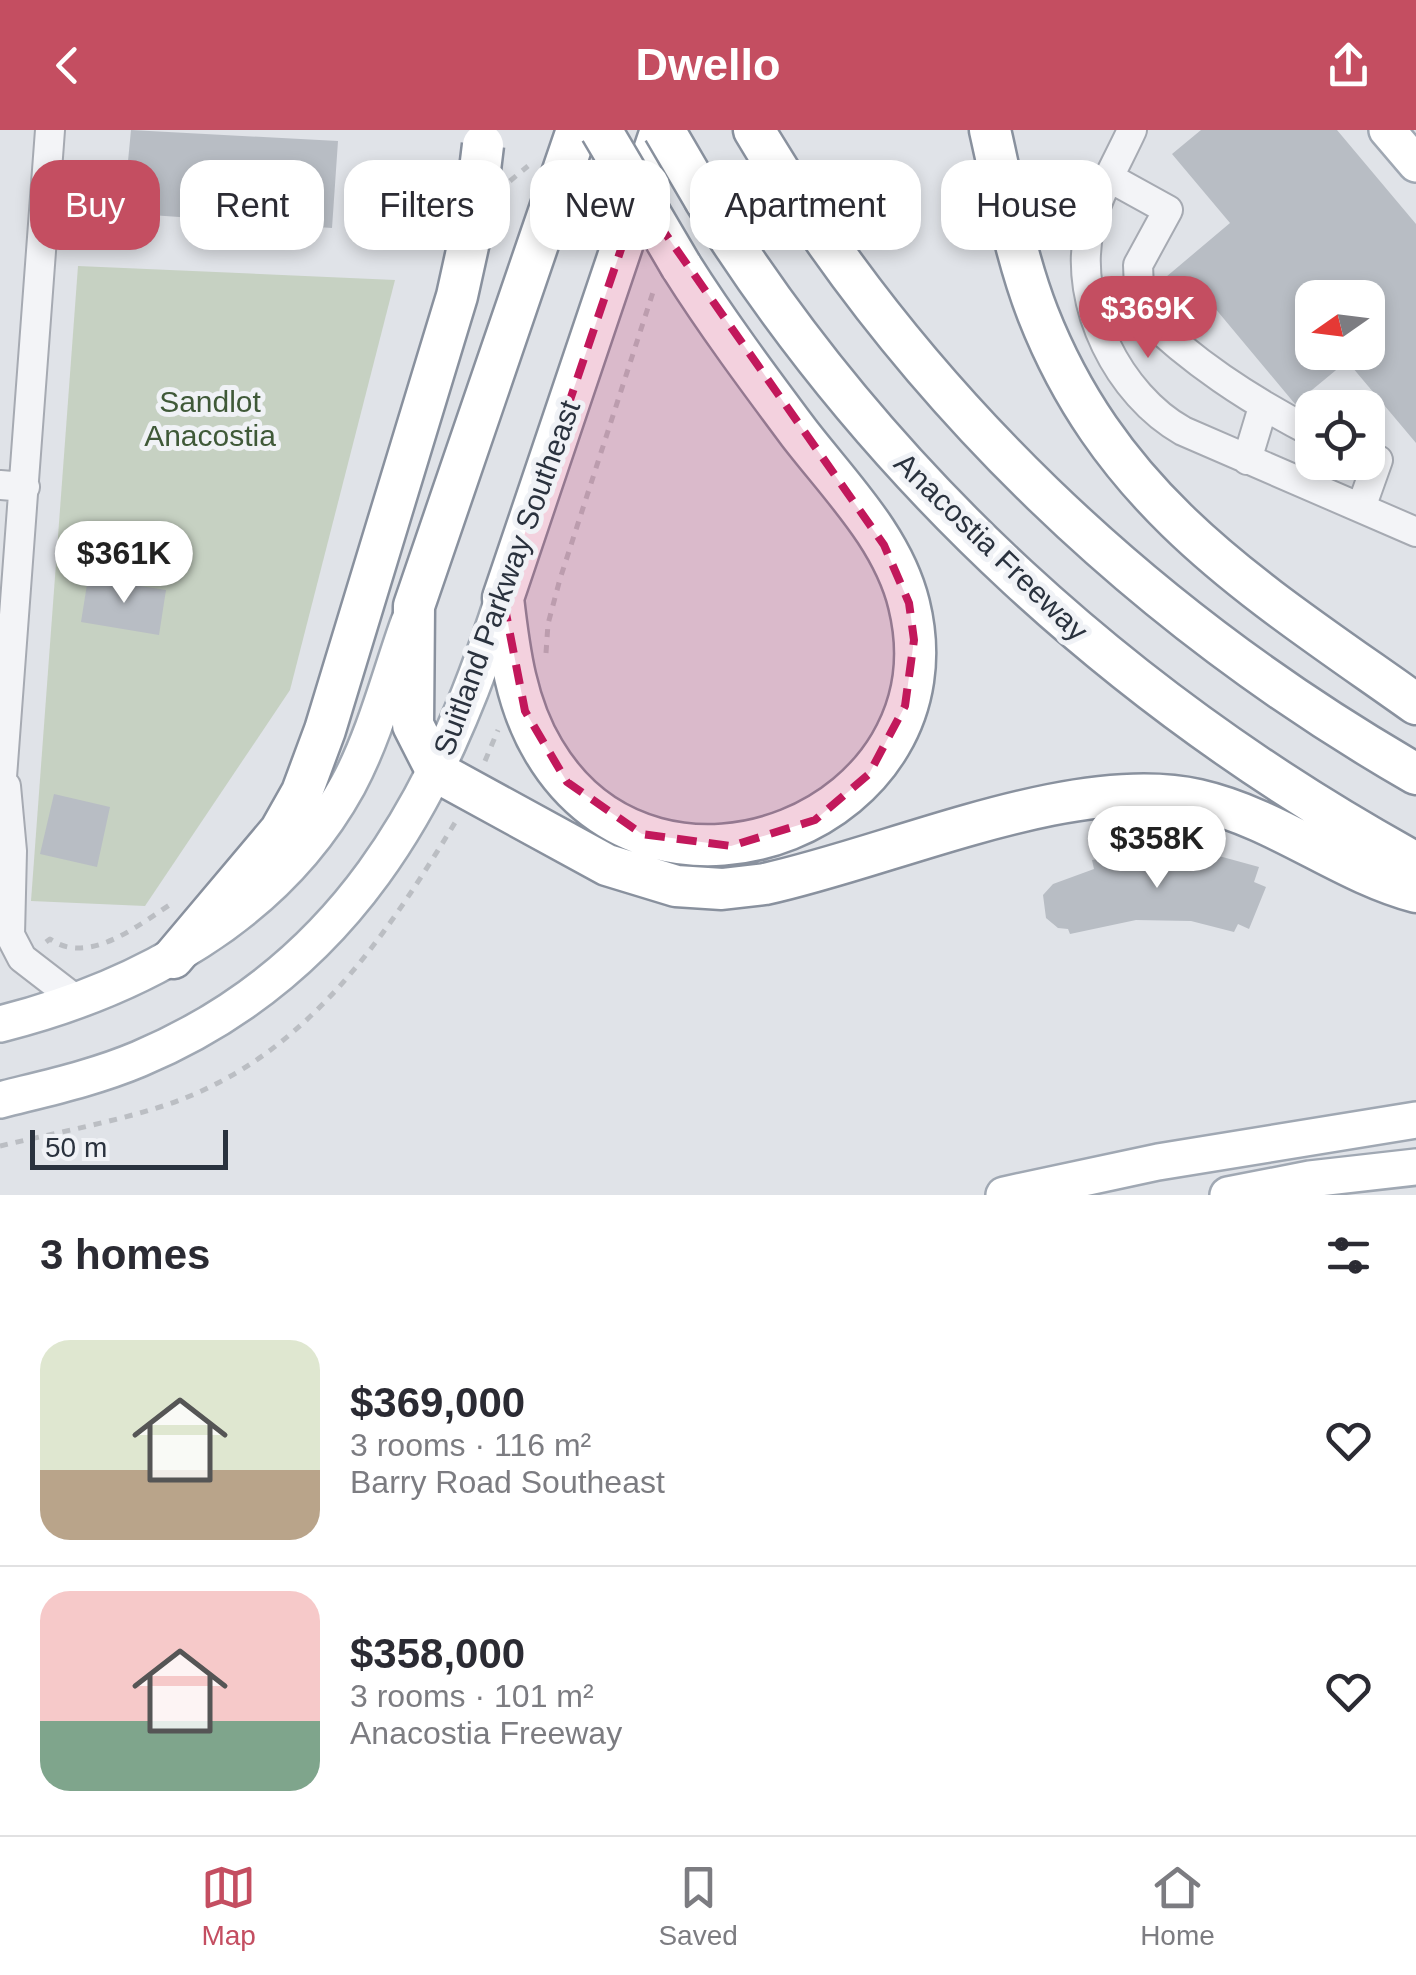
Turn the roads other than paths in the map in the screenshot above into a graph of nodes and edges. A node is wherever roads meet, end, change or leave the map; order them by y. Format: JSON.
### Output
{"nodes":[{"id":1,"x":50,"y":130,"type":"edge"},
{"id":2,"x":578,"y":130,"type":"edge"},
{"id":3,"x":601,"y":130,"type":"edge"},
{"id":4,"x":663,"y":130,"type":"edge"},
{"id":5,"x":754,"y":130,"type":"edge"},
{"id":6,"x":990,"y":130,"type":"edge"},
{"id":7,"x":1132,"y":130,"type":"edge"},
{"id":8,"x":1387,"y":130,"type":"edge"},
{"id":9,"x":484,"y":138,"type":"edge"},
{"id":10,"x":1416,"y":164,"type":"edge"},
{"id":11,"x":1112,"y":174,"type":"edge"},
{"id":12,"x":1112,"y":179,"type":"edge"},
{"id":13,"x":1087,"y":250,"type":"edge"},
{"id":14,"x":1263,"y":407,"type":"junction"},
{"id":15,"x":1295,"y":423,"type":"edge"},
{"id":16,"x":1247,"y":460,"type":"junction"},
{"id":17,"x":1371,"y":480,"type":"edge"},
{"id":18,"x":13,"y":486,"type":"edge"},
{"id":19,"x":1362,"y":505,"type":"junction"},
{"id":20,"x":1416,"y":532,"type":"edge"},
{"id":21,"x":504,"y":598,"type":"junction"},
{"id":22,"x":414,"y":606,"type":"junction"},
{"id":23,"x":1416,"y":704,"type":"edge"},
{"id":24,"x":437,"y":772,"type":"junction"},
{"id":25,"x":1416,"y":774,"type":"edge"},
{"id":26,"x":3,"y":792,"type":"edge"},
{"id":27,"x":1416,"y":863,"type":"edge"},
{"id":28,"x":1416,"y":892,"type":"edge"},
{"id":29,"x":173,"y":958,"type":"junction"},
{"id":30,"x":79,"y":1002,"type":"junction"},
{"id":31,"x":0,"y":1024,"type":"edge"},
{"id":32,"x":0,"y":1100,"type":"edge"},
{"id":33,"x":1416,"y":1120,"type":"edge"},
{"id":34,"x":1416,"y":1167,"type":"edge"},
{"id":35,"x":1004,"y":1195,"type":"edge"},
{"id":36,"x":1228,"y":1195,"type":"edge"}],
"edges":[{"from":1,"to":18,"type":"street"},
{"from":2,"to":22,"type":"highway"},
{"from":3,"to":21,"type":"highway","bridge":true},
{"from":4,"to":21,"type":"highway","name":"Suitland Parkway Southeast"},
{"from":4,"to":27,"type":"highway","name":"Anacostia Freeway","bridge":true},
{"from":5,"to":25,"type":"highway"},
{"from":6,"to":23,"type":"highway"},
{"from":7,"to":11,"type":"street"},
{"from":8,"to":10,"type":"main road"},
{"from":9,"to":29,"type":"highway","bridge":true},
{"from":12,"to":14,"type":"street"},
{"from":13,"to":16,"type":"street"},
{"from":14,"to":15,"type":"street"},
{"from":14,"to":16,"type":"street"},
{"from":16,"to":19,"type":"street"},
{"from":17,"to":19,"type":"street"},
{"from":18,"to":26,"type":"street"},
{"from":19,"to":20,"type":"street"},
{"from":21,"to":24,"type":"main road","name":"Suitland Parkway Southeast"},
{"from":22,"to":24,"type":"highway"},
{"from":22,"to":29,"type":"main road"},
{"from":24,"to":28,"type":"highway"},
{"from":24,"to":32,"type":"main road","name":"Suitland Parkway Southeast"},
{"from":26,"to":30,"type":"street"},
{"from":29,"to":30,"type":"main road"},
{"from":30,"to":31,"type":"main road"},
{"from":33,"to":35,"type":"main road"},
{"from":34,"to":36,"type":"main road"}]}
